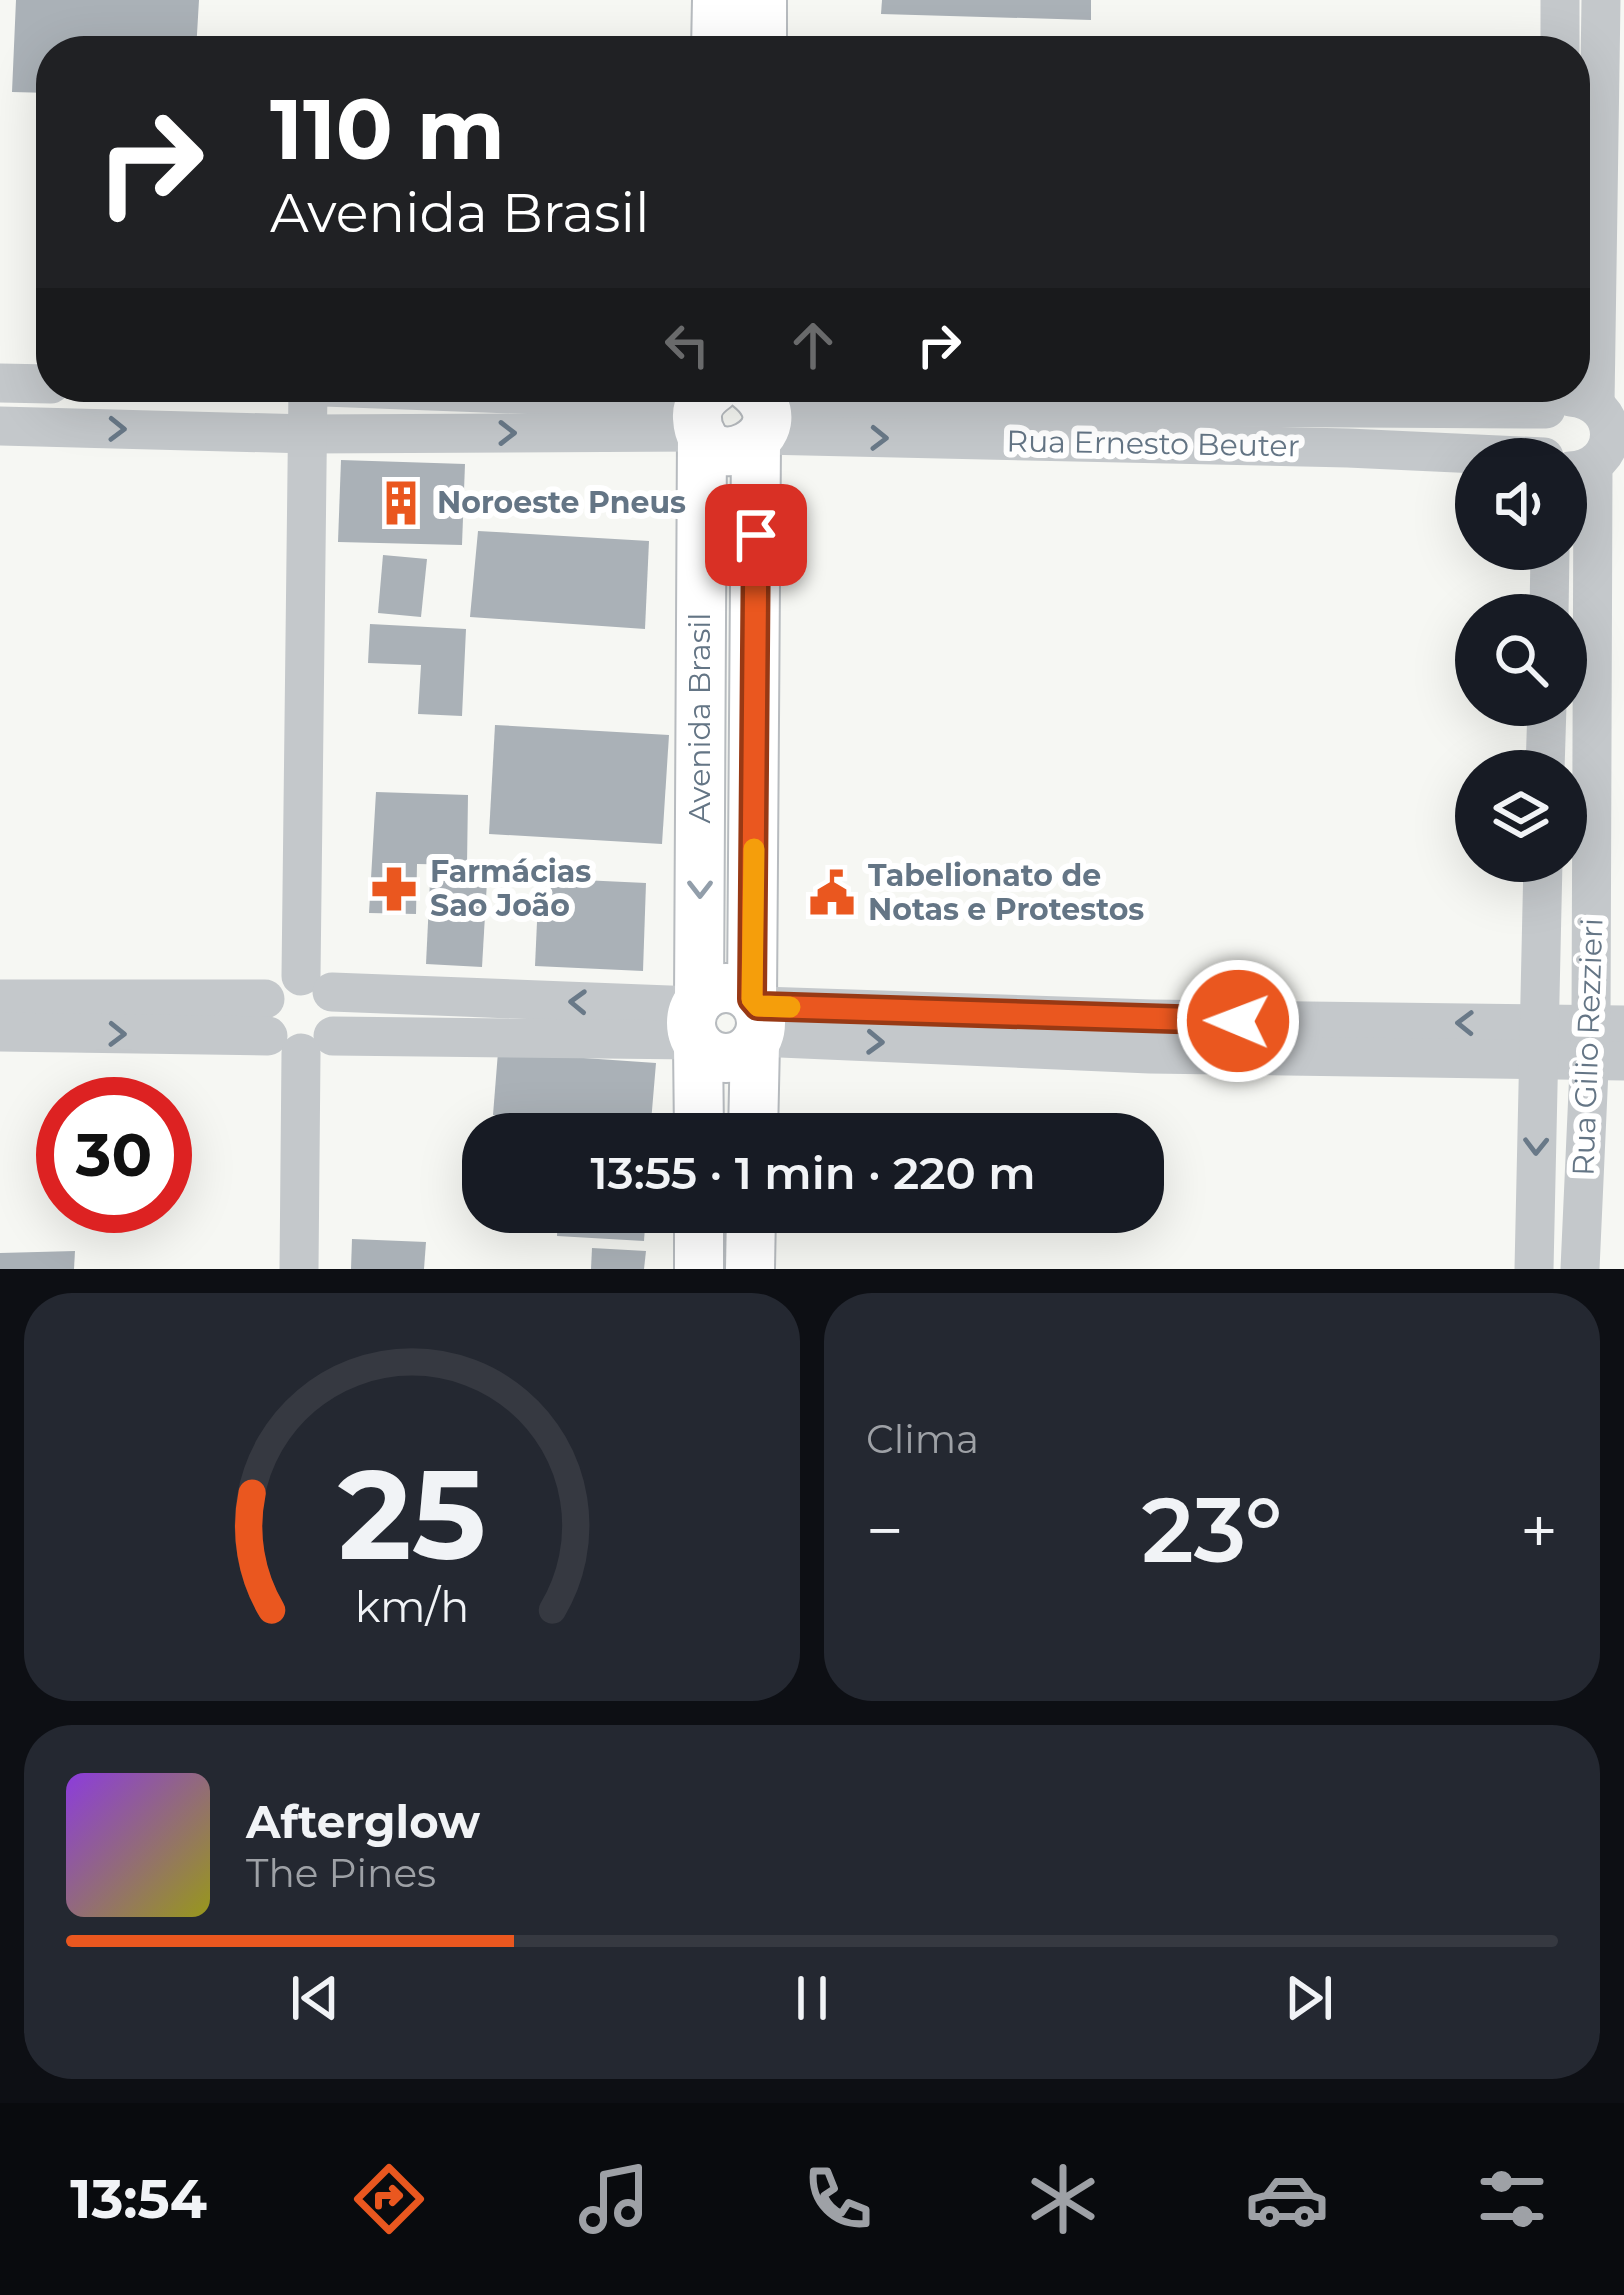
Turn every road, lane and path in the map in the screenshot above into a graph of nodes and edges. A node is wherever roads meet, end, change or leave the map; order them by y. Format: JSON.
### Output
{"nodes":[{"id":1,"x":717,"y":0,"type":"edge"},
{"id":2,"x":762,"y":0,"type":"edge"},
{"id":3,"x":1560,"y":0,"type":"edge"},
{"id":4,"x":1600,"y":0,"type":"edge"},
{"id":5,"x":716,"y":36,"type":"edge"},
{"id":6,"x":762,"y":36,"type":"edge"},
{"id":7,"x":1559,"y":36,"type":"edge"},
{"id":8,"x":0,"y":383,"type":"edge"},
{"id":9,"x":36,"y":384,"type":"edge"},
{"id":10,"x":308,"y":402,"type":"edge"},
{"id":11,"x":615,"y":402,"type":"edge"},
{"id":12,"x":1537,"y":402,"type":"edge"},
{"id":13,"x":1550,"y":402,"type":"edge"},
{"id":14,"x":732,"y":408,"type":"edge"},
{"id":15,"x":1607,"y":409,"type":"edge"},
{"id":16,"x":0,"y":425,"type":"edge"},
{"id":17,"x":1348,"y":429,"type":"junction"},
{"id":18,"x":308,"y":434,"type":"junction"},
{"id":19,"x":1537,"y":438,"type":"edge"},
{"id":20,"x":1455,"y":444,"type":"edge"},
{"id":21,"x":1587,"y":454,"type":"edge"},
{"id":22,"x":1584,"y":570,"type":"edge"},
{"id":23,"x":1543,"y":882,"type":"edge"},
{"id":24,"x":317,"y":984,"type":"junction"},
{"id":25,"x":0,"y":999,"type":"edge"},
{"id":26,"x":756,"y":1021,"type":"junction"},
{"id":27,"x":697,"y":1023,"type":"junction"},
{"id":28,"x":292,"y":1031,"type":"junction"},
{"id":29,"x":0,"y":1032,"type":"edge"},
{"id":30,"x":1539,"y":1042,"type":"junction"},
{"id":31,"x":1607,"y":1043,"type":"edge"},
{"id":32,"x":699,"y":1113,"type":"edge"},
{"id":33,"x":754,"y":1113,"type":"edge"},
{"id":34,"x":699,"y":1233,"type":"edge"},
{"id":35,"x":751,"y":1233,"type":"edge"},
{"id":36,"x":299,"y":1269,"type":"edge"},
{"id":37,"x":700,"y":1269,"type":"edge"},
{"id":38,"x":750,"y":1269,"type":"edge"},
{"id":39,"x":1534,"y":1269,"type":"edge"},
{"id":40,"x":1580,"y":1269,"type":"edge"}],
"edges":[{"from":1,"to":5,"type":"main road"},
{"from":2,"to":6,"type":"main road"},
{"from":3,"to":7,"type":"street"},
{"from":4,"to":15,"type":"street"},
{"from":8,"to":9,"type":"street"},
{"from":10,"to":18,"type":"street"},
{"from":11,"to":14,"type":"street","name":"Rua Ernesto Beuter"},
{"from":12,"to":17,"type":"street","name":"Rua Ernesto Beuter"},
{"from":13,"to":19,"type":"street"},
{"from":14,"to":17,"type":"street","name":"Rua Ernesto Beuter"},
{"from":18,"to":14,"type":"street","name":"Rua Ernesto Beuter","one_way":true},
{"from":14,"to":26,"type":"main road","name":"Avenida Brasil"},
{"from":14,"to":27,"type":"main road","name":"Avenida Brasil","one_way":true},
{"from":15,"to":21,"type":"street"},
{"from":16,"to":18,"type":"street","name":"Rua Ernesto Beuter","one_way":true},
{"from":17,"to":20,"type":"street","name":"Rua Ernesto Beuter"},
{"from":18,"to":24,"type":"street"},
{"from":22,"to":31,"type":"street","name":"Rua Gilio Rezzieri"},
{"from":23,"to":30,"type":"street","name":"Rua Gilio Rezzieri"},
{"from":27,"to":24,"type":"street","one_way":true},
{"from":24,"to":28,"type":"street"},
{"from":24,"to":28,"type":"street"},
{"from":25,"to":28,"type":"street"},
{"from":26,"to":27,"type":"main road"},
{"from":26,"to":27,"type":"main road"},
{"from":26,"to":30,"type":"street"},
{"from":26,"to":33,"type":"main road","name":"Avenida Brasil"},
{"from":27,"to":28,"type":"street"},
{"from":27,"to":32,"type":"main road","name":"Avenida Brasil"},
{"from":29,"to":28,"type":"street","one_way":true},
{"from":28,"to":36,"type":"street"},
{"from":30,"to":31,"type":"street"},
{"from":30,"to":39,"type":"street","name":"Rua Gilio Rezzieri","one_way":true},
{"from":31,"to":40,"type":"street","name":"Rua Gilio Rezzieri"},
{"from":34,"to":37,"type":"main road"},
{"from":35,"to":38,"type":"main road"}]}
